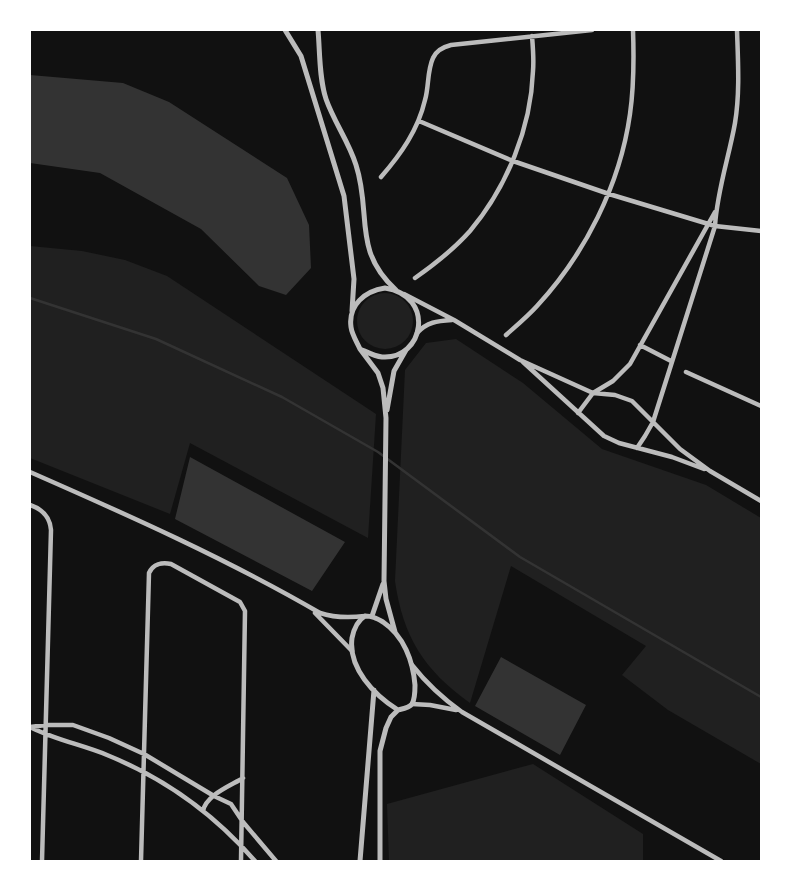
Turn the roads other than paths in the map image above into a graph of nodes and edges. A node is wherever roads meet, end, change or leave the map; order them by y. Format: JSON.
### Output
{"nodes":[{"id":1,"x":285,"y":30,"type":"edge"},
{"id":2,"x":318,"y":30,"type":"edge"},
{"id":3,"x":592,"y":30,"type":"edge"},
{"id":4,"x":633,"y":30,"type":"edge"},
{"id":5,"x":737,"y":30,"type":"edge"},
{"id":6,"x":532,"y":36,"type":"junction"},
{"id":7,"x":419,"y":121,"type":"junction"},
{"id":8,"x":513,"y":161,"type":"junction"},
{"id":9,"x":382,"y":177,"type":"dead end"},
{"id":10,"x":609,"y":194,"type":"junction"},
{"id":11,"x":716,"y":210,"type":"junction"},
{"id":12,"x":708,"y":224,"type":"junction"},
{"id":13,"x":715,"y":226,"type":"junction"},
{"id":14,"x":761,"y":231,"type":"edge"},
{"id":15,"x":415,"y":278,"type":"dead end"},
{"id":16,"x":396,"y":290,"type":"junction"},
{"id":17,"x":404,"y":294,"type":"junction"},
{"id":18,"x":352,"y":311,"type":"junction"},
{"id":19,"x":454,"y":320,"type":"junction"},
{"id":20,"x":417,"y":333,"type":"junction"},
{"id":21,"x":506,"y":336,"type":"dead end"},
{"id":22,"x":411,"y":345,"type":"junction"},
{"id":23,"x":640,"y":345,"type":"junction"},
{"id":24,"x":360,"y":349,"type":"junction"},
{"id":25,"x":520,"y":360,"type":"junction"},
{"id":26,"x":671,"y":361,"type":"junction"},
{"id":27,"x":686,"y":372,"type":"dead end"},
{"id":28,"x":593,"y":393,"type":"junction"},
{"id":29,"x":761,"y":406,"type":"edge"},
{"id":30,"x":578,"y":413,"type":"junction"},
{"id":31,"x":386,"y":418,"type":"junction"},
{"id":32,"x":653,"y":422,"type":"junction"},
{"id":33,"x":637,"y":448,"type":"junction"},
{"id":34,"x":710,"y":471,"type":"junction"},
{"id":35,"x":30,"y":472,"type":"edge"},
{"id":36,"x":761,"y":501,"type":"edge"},
{"id":37,"x":30,"y":505,"type":"edge"},
{"id":38,"x":384,"y":581,"type":"junction"},
{"id":39,"x":306,"y":605,"type":"junction"},
{"id":40,"x":365,"y":616,"type":"junction"},
{"id":41,"x":372,"y":616,"type":"junction"},
{"id":42,"x":395,"y":632,"type":"junction"},
{"id":43,"x":352,"y":651,"type":"junction"},
{"id":44,"x":411,"y":664,"type":"junction"},
{"id":45,"x":374,"y":690,"type":"junction"},
{"id":46,"x":412,"y":704,"type":"junction"},
{"id":47,"x":398,"y":710,"type":"junction"},
{"id":48,"x":462,"y":712,"type":"junction"},
{"id":49,"x":46,"y":725,"type":"junction"},
{"id":50,"x":31,"y":727,"type":"edge"},
{"id":51,"x":46,"y":735,"type":"junction"},
{"id":52,"x":144,"y":754,"type":"junction"},
{"id":53,"x":143,"y":772,"type":"junction"},
{"id":54,"x":243,"y":778,"type":"junction"},
{"id":55,"x":214,"y":796,"type":"junction"},
{"id":56,"x":203,"y":811,"type":"junction"},
{"id":57,"x":243,"y":822,"type":"junction"},
{"id":58,"x":241,"y":846,"type":"junction"},
{"id":59,"x":42,"y":861,"type":"edge"},
{"id":60,"x":141,"y":861,"type":"edge"},
{"id":61,"x":241,"y":861,"type":"edge"},
{"id":62,"x":255,"y":861,"type":"edge"},
{"id":63,"x":276,"y":861,"type":"edge"},
{"id":64,"x":360,"y":861,"type":"edge"},
{"id":65,"x":380,"y":861,"type":"edge"},
{"id":66,"x":721,"y":861,"type":"edge"}],
"edges":[{"from":1,"to":18,"type":"street"},
{"from":2,"to":16,"type":"street"},
{"from":3,"to":6,"type":"street"},
{"from":4,"to":10,"type":"street"},
{"from":5,"to":11,"type":"street"},
{"from":6,"to":7,"type":"street"},
{"from":6,"to":8,"type":"street"},
{"from":7,"to":8,"type":"street"},
{"from":7,"to":9,"type":"street"},
{"from":8,"to":10,"type":"street"},
{"from":8,"to":15,"type":"street"},
{"from":10,"to":12,"type":"street"},
{"from":10,"to":21,"type":"street"},
{"from":11,"to":12,"type":"street"},
{"from":11,"to":13,"type":"street"},
{"from":12,"to":13,"type":"street"},
{"from":12,"to":23,"type":"street"},
{"from":13,"to":14,"type":"street"},
{"from":13,"to":26,"type":"street"},
{"from":16,"to":17,"type":"street"},
{"from":16,"to":18,"type":"street"},
{"from":17,"to":19,"type":"street"},
{"from":17,"to":20,"type":"street"},
{"from":18,"to":24,"type":"street"},
{"from":19,"to":20,"type":"street"},
{"from":19,"to":25,"type":"street"},
{"from":20,"to":22,"type":"street"},
{"from":22,"to":24,"type":"street"},
{"from":22,"to":31,"type":"street"},
{"from":23,"to":26,"type":"street"},
{"from":23,"to":28,"type":"street"},
{"from":24,"to":31,"type":"street"},
{"from":25,"to":28,"type":"street"},
{"from":25,"to":30,"type":"street"},
{"from":26,"to":32,"type":"street"},
{"from":27,"to":29,"type":"street"},
{"from":28,"to":30,"type":"street"},
{"from":28,"to":32,"type":"street"},
{"from":30,"to":33,"type":"street"},
{"from":31,"to":38,"type":"street"},
{"from":32,"to":33,"type":"street"},
{"from":32,"to":34,"type":"street"},
{"from":33,"to":34,"type":"street"},
{"from":34,"to":36,"type":"street"},
{"from":35,"to":39,"type":"street"},
{"from":37,"to":49,"type":"street"},
{"from":38,"to":41,"type":"street"},
{"from":38,"to":42,"type":"street"},
{"from":39,"to":40,"type":"street"},
{"from":39,"to":43,"type":"street"},
{"from":40,"to":41,"type":"street"},
{"from":40,"to":43,"type":"street"},
{"from":41,"to":42,"type":"street"},
{"from":42,"to":44,"type":"street"},
{"from":43,"to":45,"type":"street"},
{"from":44,"to":46,"type":"street"},
{"from":44,"to":48,"type":"street"},
{"from":45,"to":47,"type":"street"},
{"from":45,"to":64,"type":"street"},
{"from":46,"to":47,"type":"street"},
{"from":46,"to":48,"type":"street"},
{"from":47,"to":65,"type":"street"},
{"from":48,"to":66,"type":"street"},
{"from":49,"to":50,"type":"street"},
{"from":49,"to":51,"type":"street"},
{"from":49,"to":52,"type":"street"},
{"from":50,"to":51,"type":"street"},
{"from":51,"to":53,"type":"street"},
{"from":51,"to":59,"type":"street"},
{"from":52,"to":53,"type":"street"},
{"from":52,"to":54,"type":"street"},
{"from":52,"to":55,"type":"street"},
{"from":53,"to":56,"type":"street"},
{"from":53,"to":60,"type":"street"},
{"from":54,"to":55,"type":"street"},
{"from":54,"to":57,"type":"street"},
{"from":55,"to":56,"type":"street"},
{"from":55,"to":57,"type":"street"},
{"from":56,"to":58,"type":"street"},
{"from":57,"to":58,"type":"street"},
{"from":57,"to":63,"type":"street"},
{"from":58,"to":61,"type":"street"},
{"from":58,"to":62,"type":"street"}]}
